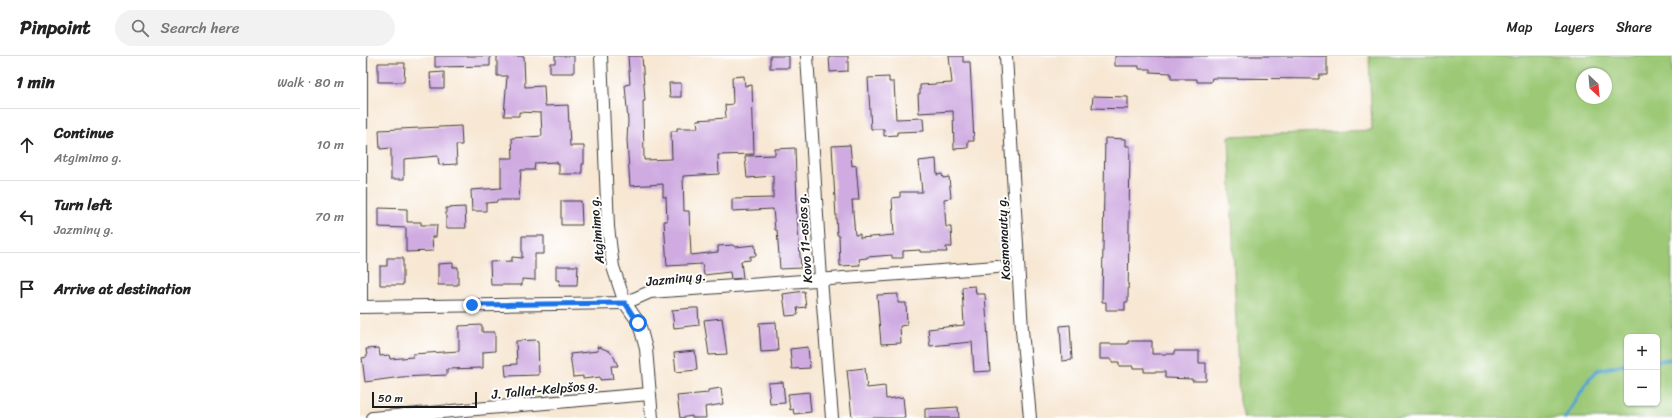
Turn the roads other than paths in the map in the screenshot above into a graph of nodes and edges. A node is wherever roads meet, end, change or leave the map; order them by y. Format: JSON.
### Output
{"nodes":[{"id":1,"x":361,"y":56,"type":"edge"},
{"id":2,"x":601,"y":56,"type":"edge"},
{"id":3,"x":807,"y":56,"type":"edge"},
{"id":4,"x":1006,"y":56,"type":"edge"},
{"id":5,"x":997,"y":267,"type":"dead end"},
{"id":6,"x":821,"y":279,"type":"junction"},
{"id":7,"x":625,"y":303,"type":"junction"},
{"id":8,"x":361,"y":307,"type":"edge"},
{"id":9,"x":650,"y":394,"type":"junction"},
{"id":10,"x":372,"y":418,"type":"edge"},
{"id":11,"x":652,"y":418,"type":"edge"},
{"id":12,"x":832,"y":418,"type":"edge"},
{"id":13,"x":1030,"y":418,"type":"edge"}],
"edges":[{"from":1,"to":8,"type":"street"},
{"from":2,"to":7,"type":"street","name":"Atgimimo g."},
{"from":3,"to":6,"type":"street","name":"Kovo 11-osios g."},
{"from":4,"to":13,"type":"street","name":"Kosmonautų g."},
{"from":5,"to":6,"type":"street","name":"Jazminų g."},
{"from":6,"to":7,"type":"street","name":"Jazminų g."},
{"from":6,"to":12,"type":"street","name":"Kovo 11-osios g."},
{"from":7,"to":8,"type":"street","name":"Jazminų g."},
{"from":7,"to":9,"type":"street","name":"Atgimimo g."},
{"from":9,"to":10,"type":"street","name":"J. Tallat-Kelpšos g."},
{"from":9,"to":11,"type":"street","name":"Atgimimo g."}]}
